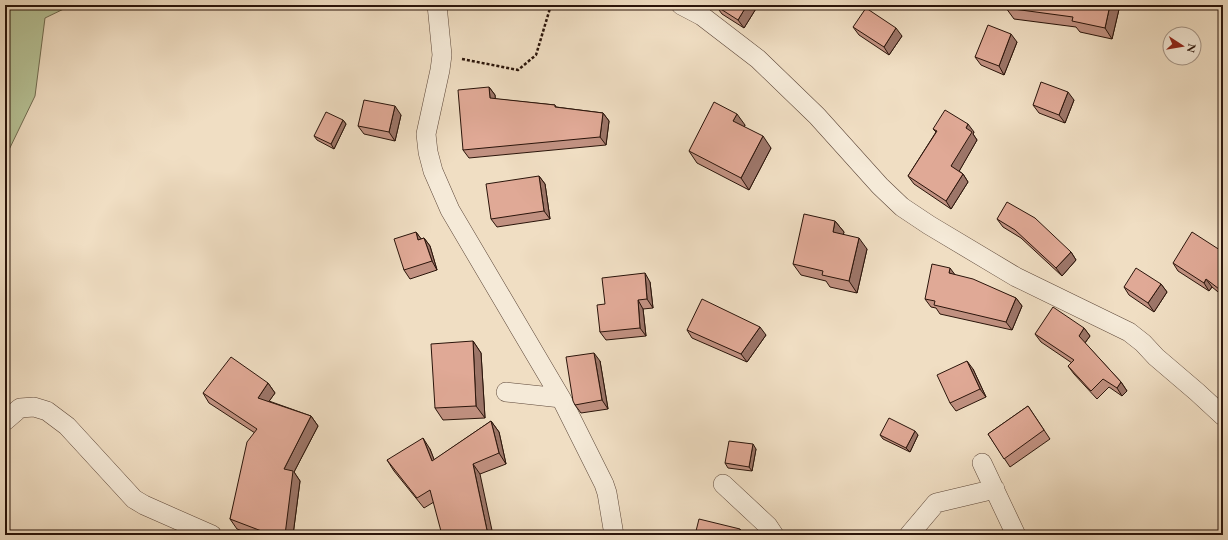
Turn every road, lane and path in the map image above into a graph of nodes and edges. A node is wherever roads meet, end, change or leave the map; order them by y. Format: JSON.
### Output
{"nodes":[{"id":1,"x":437,"y":5,"type":"edge"},
{"id":2,"x":551,"y":5,"type":"edge"},
{"id":3,"x":681,"y":5,"type":"edge"},
{"id":4,"x":442,"y":55,"type":"junction"},
{"id":5,"x":506,"y":392,"type":"dead end"},
{"id":6,"x":561,"y":398,"type":"junction"},
{"id":7,"x":1223,"y":416,"type":"edge"},
{"id":8,"x":5,"y":421,"type":"edge"},
{"id":9,"x":982,"y":464,"type":"dead end"},
{"id":10,"x":723,"y":484,"type":"dead end"},
{"id":11,"x":995,"y":489,"type":"junction"},
{"id":12,"x":212,"y":535,"type":"edge"},
{"id":13,"x":614,"y":535,"type":"edge"},
{"id":14,"x":774,"y":535,"type":"edge"},
{"id":15,"x":909,"y":535,"type":"edge"},
{"id":16,"x":1016,"y":535,"type":"edge"}],
"edges":[{"from":1,"to":4,"type":"street"},
{"from":2,"to":4,"type":"path"},
{"from":3,"to":7,"type":"street"},
{"from":4,"to":6,"type":"street"},
{"from":5,"to":6,"type":"street"},
{"from":6,"to":13,"type":"street"},
{"from":8,"to":12,"type":"street"},
{"from":9,"to":11,"type":"street"},
{"from":10,"to":14,"type":"street"},
{"from":11,"to":15,"type":"street"},
{"from":11,"to":16,"type":"street"}]}
